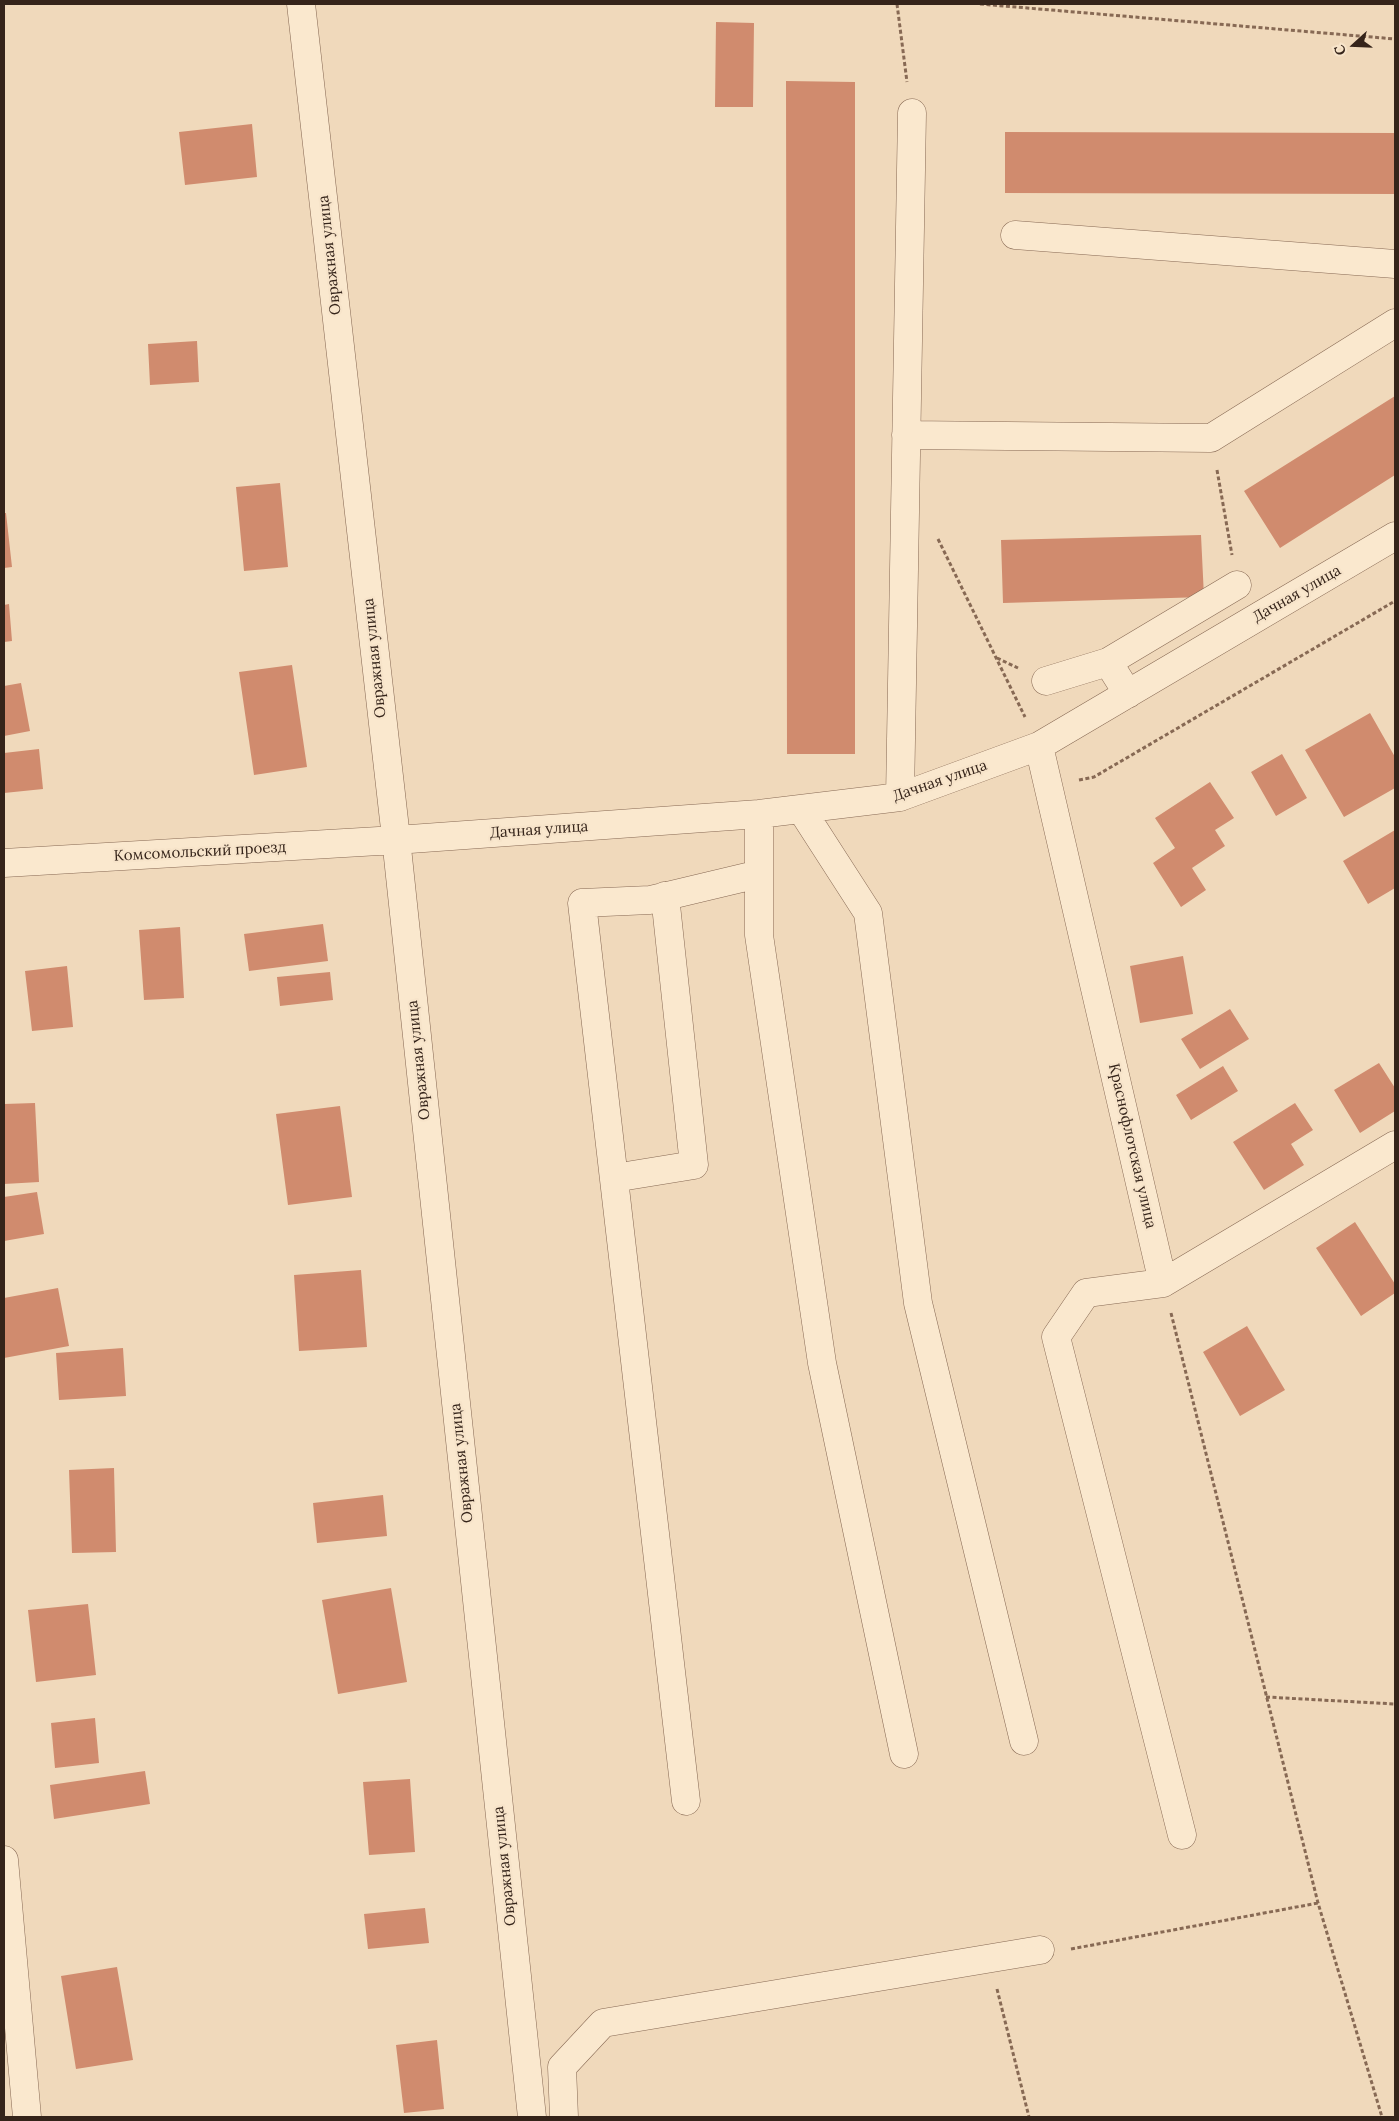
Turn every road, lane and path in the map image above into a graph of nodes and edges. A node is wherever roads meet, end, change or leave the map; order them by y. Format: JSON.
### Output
{"nodes":[{"id":1,"x":301,"y":4,"type":"edge"},
{"id":2,"x":897,"y":4,"type":"edge"},
{"id":3,"x":980,"y":4,"type":"edge"},
{"id":4,"x":1395,"y":40,"type":"edge"},
{"id":5,"x":912,"y":114,"type":"joint"},
{"id":6,"x":1015,"y":235,"type":"dead end"},
{"id":7,"x":1395,"y":264,"type":"edge"},
{"id":8,"x":1395,"y":324,"type":"edge"},
{"id":9,"x":906,"y":435,"type":"junction"},
{"id":10,"x":1211,"y":438,"type":"junction"},
{"id":11,"x":936,"y":535,"type":"dead end"},
{"id":12,"x":1395,"y":536,"type":"edge"},
{"id":13,"x":1237,"y":585,"type":"joint"},
{"id":14,"x":1395,"y":601,"type":"edge"},
{"id":15,"x":1108,"y":662,"type":"junction"},
{"id":16,"x":1046,"y":681,"type":"dead end"},
{"id":17,"x":1128,"y":694,"type":"junction"},
{"id":18,"x":1039,"y":746,"type":"junction"},
{"id":19,"x":1094,"y":777,"type":"dead end"},
{"id":20,"x":900,"y":797,"type":"junction"},
{"id":21,"x":801,"y":809,"type":"junction"},
{"id":22,"x":759,"y":814,"type":"junction"},
{"id":23,"x":396,"y":840,"type":"junction"},
{"id":24,"x":4,"y":863,"type":"edge"},
{"id":25,"x":759,"y":874,"type":"junction"},
{"id":26,"x":665,"y":896,"type":"junction"},
{"id":27,"x":1395,"y":1145,"type":"edge"},
{"id":28,"x":614,"y":1178,"type":"junction"},
{"id":29,"x":1163,"y":1283,"type":"junction"},
{"id":30,"x":1266,"y":1697,"type":"junction"},
{"id":31,"x":1395,"y":1704,"type":"edge"},
{"id":32,"x":1024,"y":1741,"type":"dead end"},
{"id":33,"x":904,"y":1754,"type":"dead end"},
{"id":34,"x":686,"y":1801,"type":"dead end"},
{"id":35,"x":1182,"y":1835,"type":"dead end"},
{"id":36,"x":4,"y":1860,"type":"edge"},
{"id":37,"x":1318,"y":1903,"type":"junction"},
{"id":38,"x":1040,"y":1950,"type":"joint"},
{"id":39,"x":989,"y":1958,"type":"junction"},
{"id":40,"x":27,"y":2117,"type":"edge"},
{"id":41,"x":532,"y":2117,"type":"edge"},
{"id":42,"x":564,"y":2117,"type":"edge"},
{"id":43,"x":1029,"y":2117,"type":"edge"},
{"id":44,"x":1382,"y":2117,"type":"edge"}],
"edges":[{"from":1,"to":23,"type":"street","name":"Овражная улица"},
{"from":2,"to":5,"type":"path"},
{"from":3,"to":4,"type":"path"},
{"from":5,"to":9,"type":"street"},
{"from":6,"to":7,"type":"street"},
{"from":8,"to":10,"type":"street"},
{"from":9,"to":10,"type":"street"},
{"from":9,"to":20,"type":"street"},
{"from":10,"to":13,"type":"path"},
{"from":11,"to":18,"type":"path"},
{"from":12,"to":17,"type":"street","name":"Дачная улица"},
{"from":13,"to":15,"type":"street"},
{"from":14,"to":19,"type":"path"},
{"from":15,"to":16,"type":"street"},
{"from":15,"to":17,"type":"street"},
{"from":17,"to":18,"type":"street","name":"Дачная улица"},
{"from":18,"to":20,"type":"street","name":"Дачная улица"},
{"from":18,"to":29,"type":"street","name":"Краснофлотская улица"},
{"from":20,"to":21,"type":"street","name":"Дачная улица"},
{"from":21,"to":22,"type":"street","name":"Дачная улица"},
{"from":21,"to":32,"type":"street"},
{"from":22,"to":23,"type":"street","name":"Дачная улица"},
{"from":22,"to":25,"type":"street"},
{"from":23,"to":24,"type":"street","name":"Комсомольский проезд"},
{"from":23,"to":41,"type":"street","name":"Овражная улица"},
{"from":25,"to":26,"type":"street"},
{"from":25,"to":33,"type":"street"},
{"from":26,"to":28,"type":"street"},
{"from":26,"to":28,"type":"street"},
{"from":27,"to":29,"type":"street"},
{"from":28,"to":34,"type":"street"},
{"from":29,"to":30,"type":"path"},
{"from":29,"to":35,"type":"street"},
{"from":30,"to":31,"type":"path"},
{"from":30,"to":37,"type":"path"},
{"from":36,"to":40,"type":"street"},
{"from":37,"to":38,"type":"path"},
{"from":37,"to":44,"type":"path"},
{"from":38,"to":39,"type":"street"},
{"from":39,"to":42,"type":"street"},
{"from":39,"to":43,"type":"path"}]}
